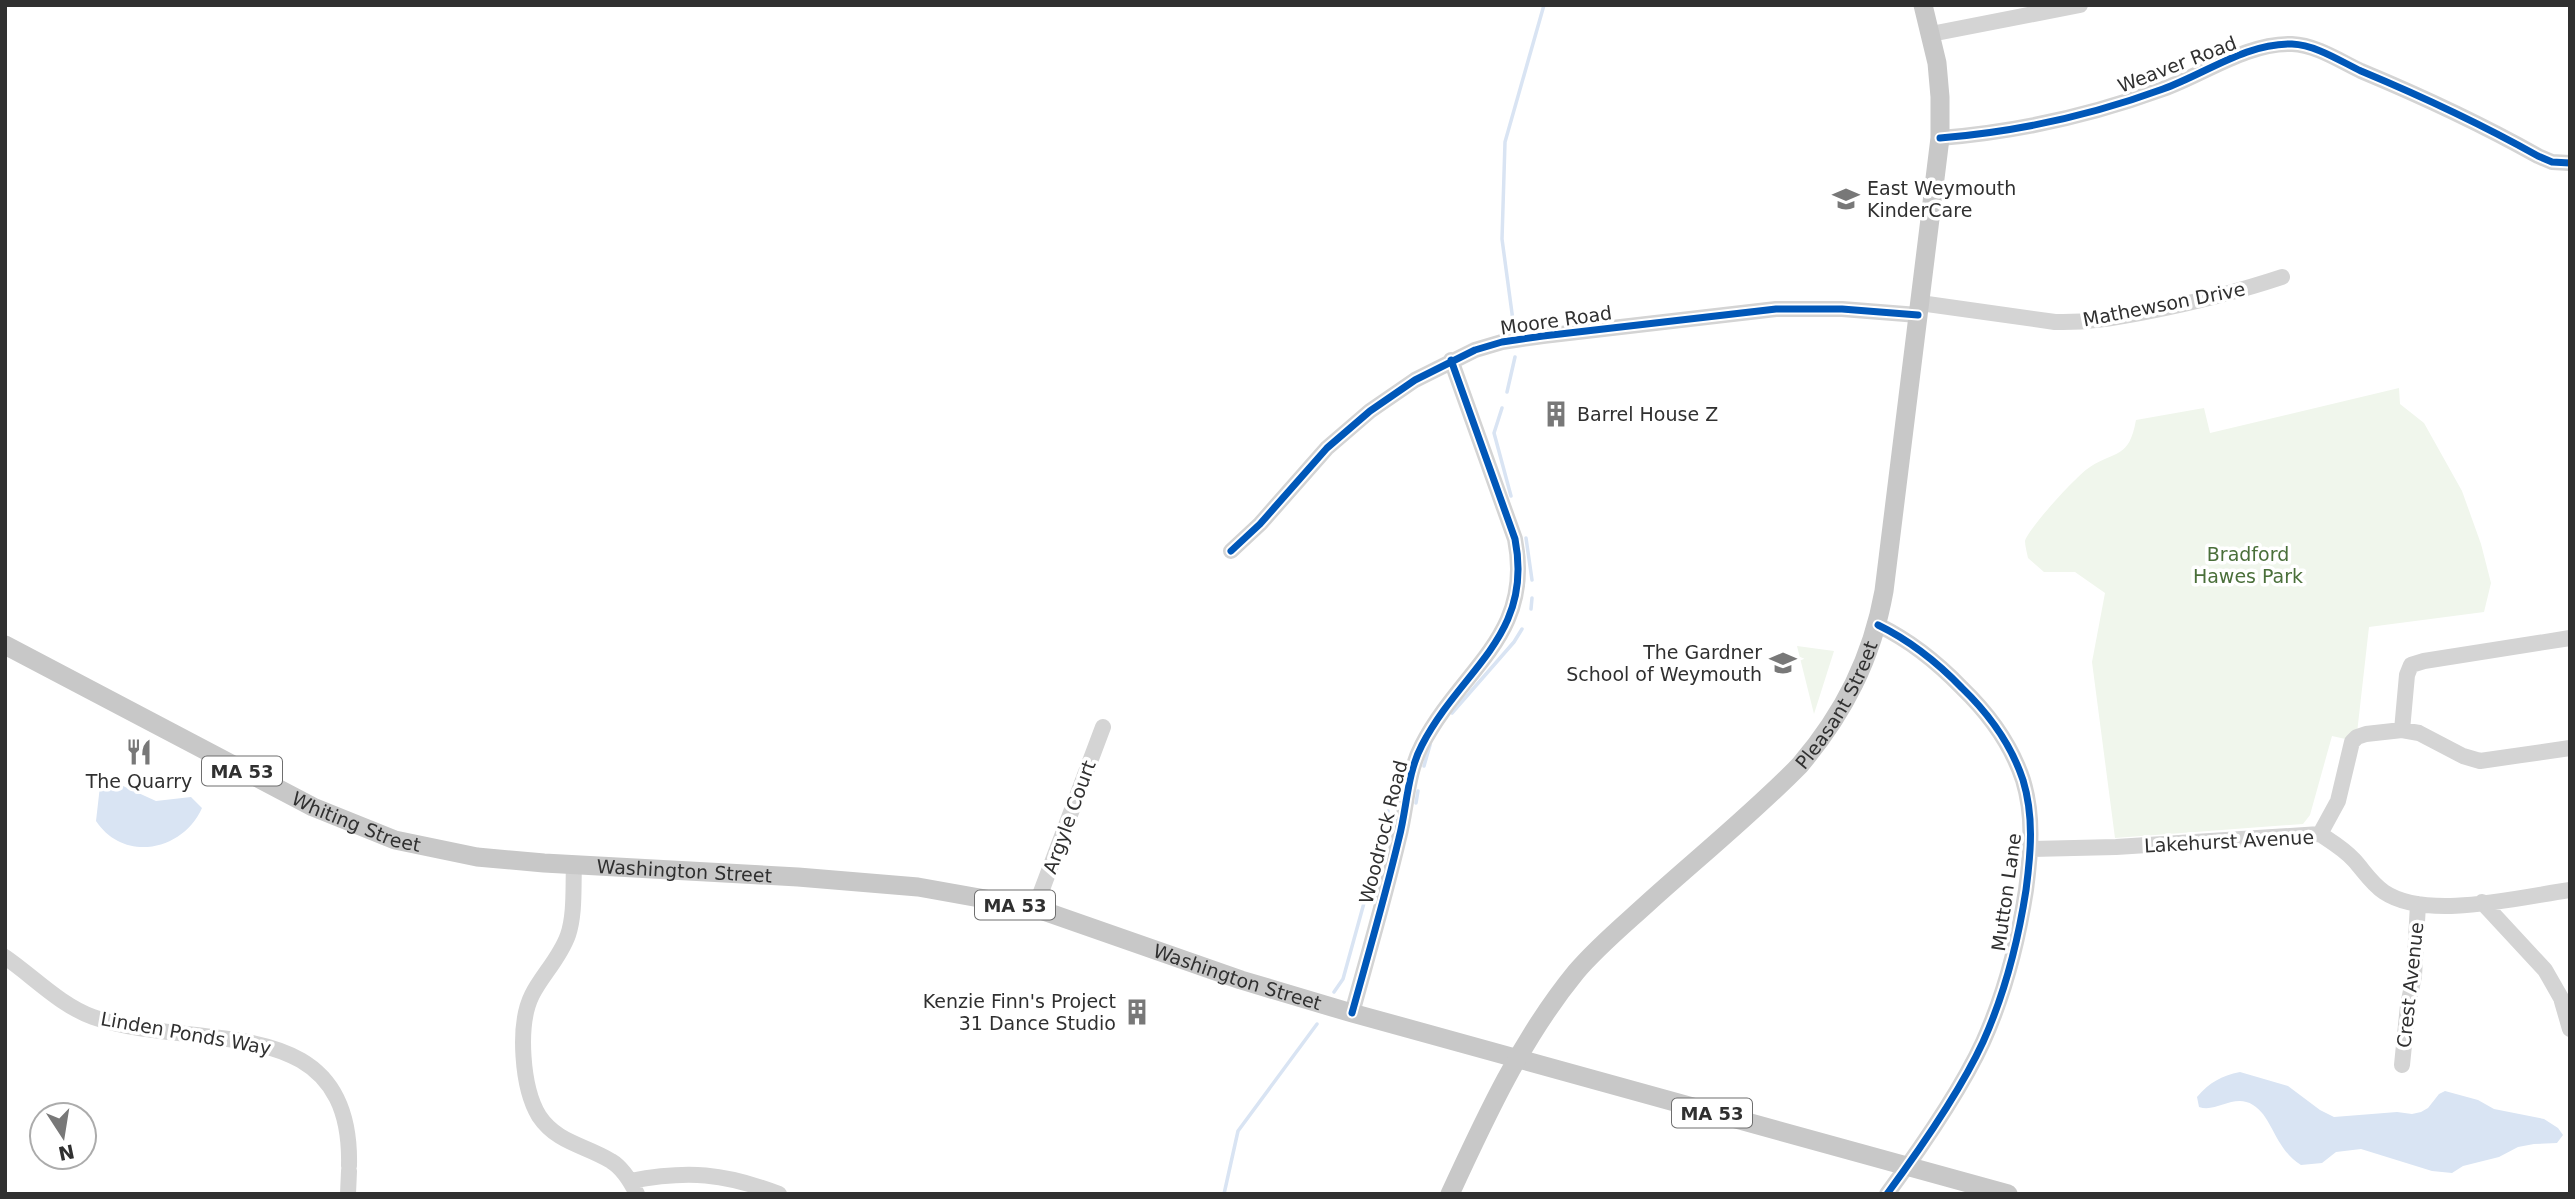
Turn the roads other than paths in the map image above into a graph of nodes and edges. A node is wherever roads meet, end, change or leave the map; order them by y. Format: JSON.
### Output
{"nodes":[{"id":1,"x":1923,"y":5,"type":"edge"},
{"id":2,"x":2080,"y":5,"type":"edge"},
{"id":3,"x":1931,"y":34,"type":"junction"},
{"id":4,"x":1940,"y":138,"type":"junction"},
{"id":5,"x":2570,"y":163,"type":"edge"},
{"id":6,"x":2282,"y":277,"type":"dead end"},
{"id":7,"x":1919,"y":309,"type":"junction"},
{"id":8,"x":1451,"y":360,"type":"junction"},
{"id":9,"x":1231,"y":551,"type":"dead end"},
{"id":10,"x":1878,"y":625,"type":"junction"},
{"id":11,"x":2570,"y":638,"type":"edge"},
{"id":12,"x":5,"y":645,"type":"edge"},
{"id":13,"x":1103,"y":727,"type":"dead end"},
{"id":14,"x":2402,"y":730,"type":"junction"},
{"id":15,"x":2570,"y":748,"type":"edge"},
{"id":16,"x":2320,"y":834,"type":"junction"},
{"id":17,"x":2031,"y":849,"type":"junction"},
{"id":18,"x":493,"y":859,"type":"joint"},
{"id":19,"x":574,"y":866,"type":"junction"},
{"id":20,"x":2570,"y":890,"type":"edge"},
{"id":21,"x":2482,"y":902,"type":"junction"},
{"id":22,"x":2417,"y":904,"type":"junction"},
{"id":23,"x":1035,"y":908,"type":"junction"},
{"id":24,"x":5,"y":957,"type":"edge"},
{"id":25,"x":1352,"y":1013,"type":"junction"},
{"id":26,"x":2570,"y":1029,"type":"edge"},
{"id":27,"x":1517,"y":1058,"type":"junction"},
{"id":28,"x":2402,"y":1065,"type":"dead end"},
{"id":29,"x":1906,"y":1167,"type":"junction"},
{"id":30,"x":634,"y":1187,"type":"edge"},
{"id":31,"x":348,"y":1194,"type":"edge"},
{"id":32,"x":779,"y":1194,"type":"edge"},
{"id":33,"x":1450,"y":1194,"type":"edge"},
{"id":34,"x":1887,"y":1194,"type":"edge"},
{"id":35,"x":2008,"y":1194,"type":"edge"}],
"edges":[{"from":1,"to":3,"type":"main road","name":"Pleasant Street"},
{"from":2,"to":3,"type":"street"},
{"from":3,"to":4,"type":"main road","name":"Pleasant Street"},
{"from":4,"to":5,"type":"street","name":"Weaver Road"},
{"from":4,"to":7,"type":"main road","name":"Pleasant Street"},
{"from":6,"to":7,"type":"street","name":"Mathewson Drive"},
{"from":7,"to":8,"type":"street","name":"Moore Road"},
{"from":7,"to":10,"type":"main road","name":"Pleasant Street"},
{"from":8,"to":9,"type":"street","name":"Moore Road"},
{"from":8,"to":25,"type":"street","name":"Woodrock Road"},
{"from":10,"to":17,"type":"street","name":"Mutton Lane"},
{"from":10,"to":27,"type":"main road","name":"Pleasant Street"},
{"from":11,"to":14,"type":"street"},
{"from":12,"to":18,"type":"main road","name":"Whiting Street","number":"MA 53"},
{"from":13,"to":23,"type":"street","name":"Argyle Court"},
{"from":14,"to":15,"type":"street"},
{"from":14,"to":16,"type":"street"},
{"from":16,"to":17,"type":"street","name":"Lakehurst Avenue"},
{"from":16,"to":22,"type":"street","name":"Lakehurst Avenue"},
{"from":17,"to":29,"type":"street","name":"Mutton Lane"},
{"from":18,"to":19,"type":"main road","name":"Washington Street","number":"MA 53"},
{"from":19,"to":23,"type":"main road","name":"Washington Street","number":"MA 53"},
{"from":19,"to":30,"type":"street"},
{"from":20,"to":21,"type":"street","name":"Lakehurst Avenue"},
{"from":21,"to":22,"type":"street","name":"Lakehurst Avenue"},
{"from":21,"to":26,"type":"street"},
{"from":22,"to":28,"type":"street","name":"Crest Avenue"},
{"from":23,"to":25,"type":"main road","name":"Washington Street","number":"MA 53"},
{"from":24,"to":31,"type":"street","name":"Linden Ponds Way"},
{"from":25,"to":27,"type":"main road","name":"Washington Street","number":"MA 53"},
{"from":27,"to":29,"type":"main road","name":"Washington Street","number":"MA 53"},
{"from":27,"to":33,"type":"main road","name":"Pleasant Street"},
{"from":29,"to":34,"type":"street","name":"Mutton Lane"},
{"from":29,"to":35,"type":"main road","name":"Washington Street","number":"MA 53"},
{"from":30,"to":32,"type":"street"}]}
